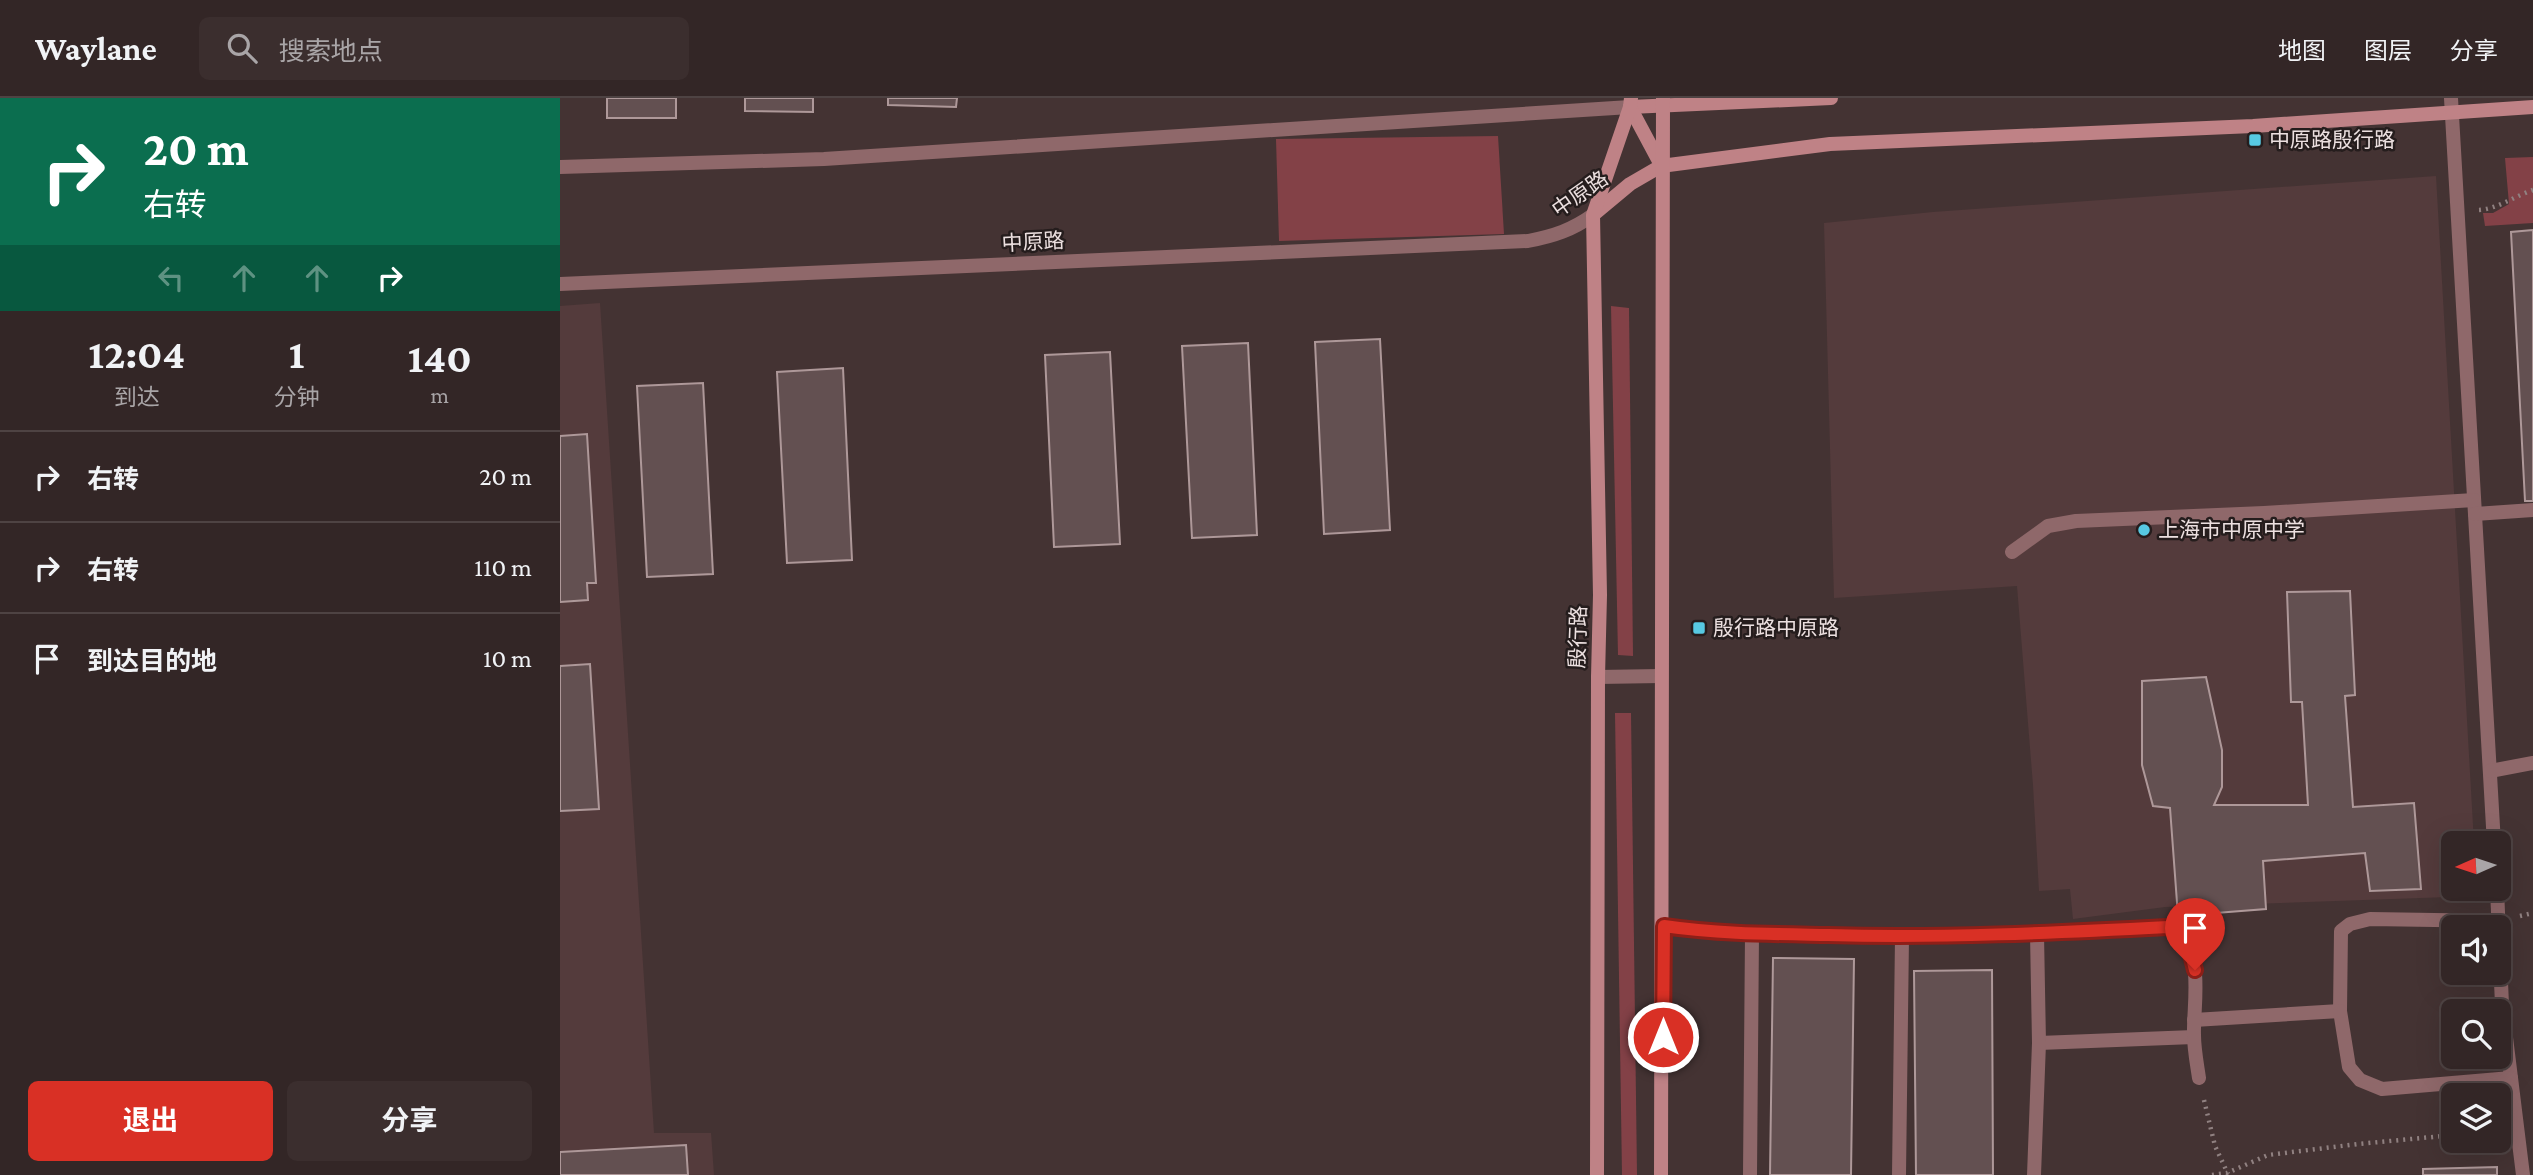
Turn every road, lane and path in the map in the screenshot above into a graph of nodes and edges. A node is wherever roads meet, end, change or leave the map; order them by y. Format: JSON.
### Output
{"nodes":[{"id":1,"x":1831,"y":98,"type":"edge"},
{"id":2,"x":1663,"y":101,"type":"edge"},
{"id":3,"x":1631,"y":103,"type":"edge"},
{"id":4,"x":2451,"y":105,"type":"edge"},
{"id":5,"x":2533,"y":107,"type":"edge"},
{"id":6,"x":1661,"y":166,"type":"junction"},
{"id":7,"x":560,"y":167,"type":"edge"},
{"id":8,"x":2533,"y":190,"type":"edge"},
{"id":9,"x":2457,"y":212,"type":"junction"},
{"id":10,"x":1593,"y":215,"type":"junction"},
{"id":11,"x":560,"y":284,"type":"edge"},
{"id":12,"x":2475,"y":507,"type":"junction"},
{"id":13,"x":2533,"y":510,"type":"edge"},
{"id":14,"x":2012,"y":552,"type":"dead end"},
{"id":15,"x":1661,"y":676,"type":"junction"},
{"id":16,"x":1598,"y":677,"type":"junction"},
{"id":17,"x":2533,"y":763,"type":"edge"},
{"id":18,"x":2490,"y":771,"type":"junction"},
{"id":19,"x":2493,"y":831,"type":"edge"},
{"id":20,"x":2441,"y":920,"type":"edge"},
{"id":21,"x":1664,"y":926,"type":"junction"},
{"id":22,"x":1752,"y":934,"type":"junction"},
{"id":23,"x":2037,"y":934,"type":"junction"},
{"id":24,"x":1902,"y":937,"type":"junction"},
{"id":25,"x":2501,"y":985,"type":"edge"},
{"id":26,"x":2340,"y":1011,"type":"junction"},
{"id":27,"x":2194,"y":1020,"type":"junction"},
{"id":28,"x":2194,"y":1037,"type":"junction"},
{"id":29,"x":2039,"y":1043,"type":"junction"},
{"id":30,"x":2199,"y":1078,"type":"joint"},
{"id":31,"x":2511,"y":1078,"type":"junction"},
{"id":32,"x":2441,"y":1136,"type":"edge"},
{"id":33,"x":2227,"y":1174,"type":"edge"},
{"id":34,"x":1597,"y":1175,"type":"edge"},
{"id":35,"x":1661,"y":1175,"type":"edge"},
{"id":36,"x":1750,"y":1175,"type":"edge"},
{"id":37,"x":1899,"y":1175,"type":"edge"},
{"id":38,"x":2034,"y":1175,"type":"edge"},
{"id":39,"x":2212,"y":1175,"type":"edge"},
{"id":40,"x":2523,"y":1175,"type":"edge"}],
"edges":[{"from":1,"to":2,"type":"main road"},
{"from":2,"to":3,"type":"main road"},
{"from":2,"to":6,"type":"main road"},
{"from":3,"to":6,"type":"main road"},
{"from":3,"to":7,"type":"street"},
{"from":3,"to":10,"type":"main road","name":"殷行路"},
{"from":4,"to":5,"type":"main road","name":"中原路"},
{"from":4,"to":6,"type":"main road","name":"中原路"},
{"from":4,"to":9,"type":"street"},
{"from":6,"to":10,"type":"main road","name":"中原路"},
{"from":6,"to":15,"type":"main road"},
{"from":8,"to":9,"type":"path"},
{"from":9,"to":12,"type":"street"},
{"from":10,"to":11,"type":"street","name":"中原路"},
{"from":10,"to":16,"type":"main road","name":"殷行路"},
{"from":12,"to":13,"type":"street"},
{"from":12,"to":14,"type":"street"},
{"from":12,"to":18,"type":"street"},
{"from":15,"to":16,"type":"street"},
{"from":15,"to":21,"type":"main road"},
{"from":16,"to":34,"type":"main road","name":"殷行路"},
{"from":17,"to":18,"type":"street"},
{"from":18,"to":19,"type":"street"},
{"from":20,"to":26,"type":"street"},
{"from":21,"to":22,"type":"street"},
{"from":21,"to":35,"type":"main road"},
{"from":22,"to":24,"type":"street"},
{"from":22,"to":36,"type":"street"},
{"from":23,"to":24,"type":"street"},
{"from":23,"to":27,"type":"street"},
{"from":23,"to":29,"type":"street"},
{"from":24,"to":37,"type":"street"},
{"from":25,"to":31,"type":"street"},
{"from":26,"to":27,"type":"street"},
{"from":26,"to":31,"type":"street"},
{"from":27,"to":28,"type":"street"},
{"from":28,"to":29,"type":"street"},
{"from":28,"to":30,"type":"street"},
{"from":29,"to":38,"type":"street"},
{"from":30,"to":33,"type":"path"},
{"from":31,"to":40,"type":"street"},
{"from":32,"to":33,"type":"path"},
{"from":33,"to":39,"type":"path"}]}
